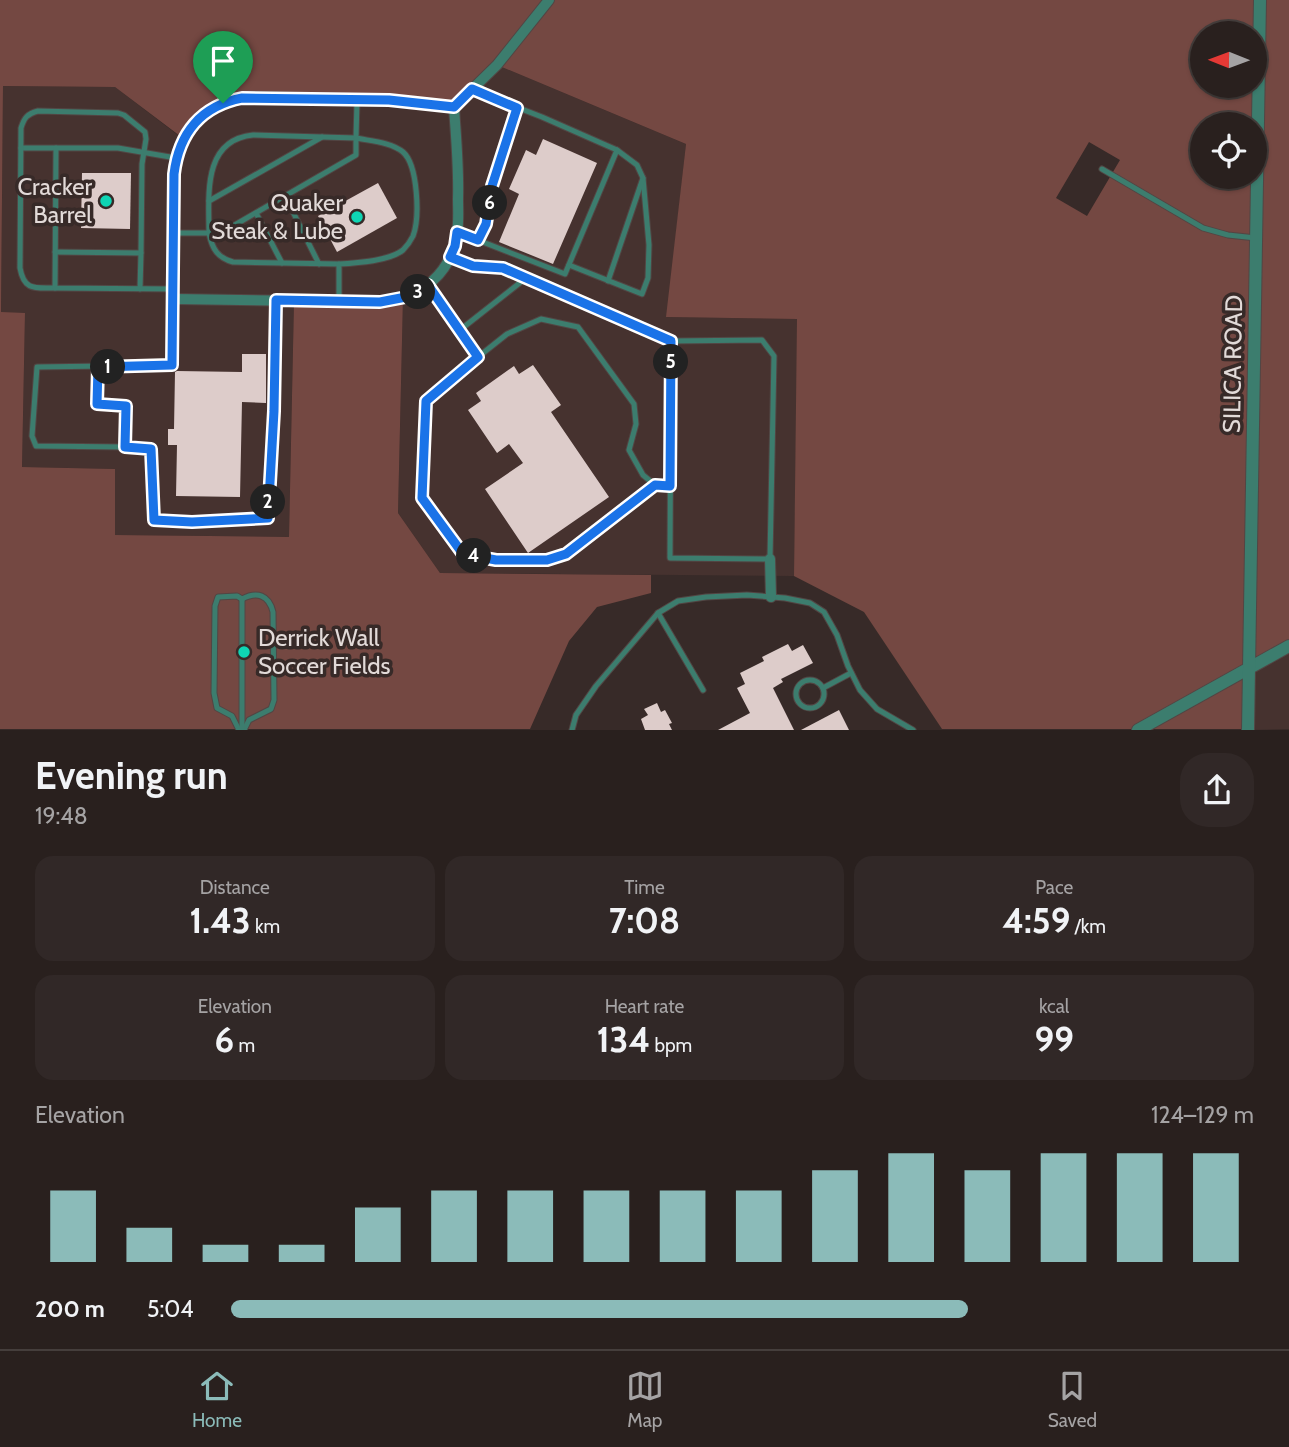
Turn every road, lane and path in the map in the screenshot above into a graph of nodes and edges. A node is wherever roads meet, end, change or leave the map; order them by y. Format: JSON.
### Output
{"nodes":[{"id":1,"x":549,"y":0,"type":"edge"},
{"id":2,"x":1260,"y":0,"type":"edge"},
{"id":3,"x":472,"y":89,"type":"junction"},
{"id":4,"x":357,"y":99,"type":"junction"},
{"id":5,"x":454,"y":107,"type":"junction"},
{"id":6,"x":517,"y":108,"type":"junction"},
{"id":7,"x":322,"y":137,"type":"junction"},
{"id":8,"x":356,"y":138,"type":"junction"},
{"id":9,"x":21,"y":148,"type":"junction"},
{"id":10,"x":56,"y":148,"type":"junction"},
{"id":11,"x":617,"y":150,"type":"junction"},
{"id":12,"x":144,"y":152,"type":"junction"},
{"id":13,"x":176,"y":158,"type":"junction"},
{"id":14,"x":1102,"y":169,"type":"dead end"},
{"id":15,"x":643,"y":178,"type":"junction"},
{"id":16,"x":285,"y":196,"type":"junction"},
{"id":17,"x":209,"y":201,"type":"junction"},
{"id":18,"x":256,"y":213,"type":"junction"},
{"id":19,"x":457,"y":232,"type":"junction"},
{"id":20,"x":174,"y":233,"type":"junction"},
{"id":21,"x":209,"y":233,"type":"junction"},
{"id":22,"x":1256,"y":239,"type":"junction"},
{"id":23,"x":478,"y":240,"type":"junction"},
{"id":24,"x":55,"y":252,"type":"junction"},
{"id":25,"x":141,"y":253,"type":"junction"},
{"id":26,"x":450,"y":257,"type":"junction"},
{"id":27,"x":282,"y":263,"type":"junction"},
{"id":28,"x":319,"y":264,"type":"junction"},
{"id":29,"x":339,"y":264,"type":"junction"},
{"id":30,"x":569,"y":265,"type":"junction"},
{"id":31,"x":526,"y":278,"type":"junction"},
{"id":32,"x":608,"y":281,"type":"junction"},
{"id":33,"x":428,"y":285,"type":"junction"},
{"id":34,"x":55,"y":288,"type":"junction"},
{"id":35,"x":140,"y":289,"type":"junction"},
{"id":36,"x":174,"y":294,"type":"junction"},
{"id":37,"x":276,"y":300,"type":"junction"},
{"id":38,"x":339,"y":301,"type":"junction"},
{"id":39,"x":460,"y":330,"type":"junction"},
{"id":40,"x":671,"y":341,"type":"junction"},
{"id":41,"x":478,"y":357,"type":"junction"},
{"id":42,"x":172,"y":365,"type":"joint"},
{"id":43,"x":98,"y":367,"type":"junction"},
{"id":44,"x":125,"y":447,"type":"junction"},
{"id":45,"x":655,"y":485,"type":"junction"},
{"id":46,"x":670,"y":486,"type":"junction"},
{"id":47,"x":770,"y":559,"type":"junction"},
{"id":48,"x":771,"y":597,"type":"junction"},
{"id":49,"x":242,"y":600,"type":"junction"},
{"id":50,"x":658,"y":613,"type":"junction"},
{"id":51,"x":1289,"y":646,"type":"edge"},
{"id":52,"x":1249,"y":669,"type":"junction"},
{"id":53,"x":851,"y":673,"type":"junction"},
{"id":54,"x":823,"y":688,"type":"junction"},
{"id":55,"x":703,"y":690,"type":"dead end"},
{"id":56,"x":242,"y":730,"type":"edge"},
{"id":57,"x":572,"y":730,"type":"edge"},
{"id":58,"x":913,"y":730,"type":"edge"},
{"id":59,"x":1138,"y":730,"type":"edge"},
{"id":60,"x":1248,"y":730,"type":"edge"}],
"edges":[{"from":1,"to":3,"type":"street"},
{"from":2,"to":22,"type":"street","name":"SILICA ROAD"},
{"from":3,"to":5,"type":"street"},
{"from":3,"to":6,"type":"lane"},
{"from":4,"to":5,"type":"street"},
{"from":4,"to":8,"type":"lane"},
{"from":4,"to":13,"type":"street"},
{"from":5,"to":19,"type":"street"},
{"from":6,"to":11,"type":"lane"},
{"from":6,"to":23,"type":"lane"},
{"from":7,"to":8,"type":"lane"},
{"from":7,"to":17,"type":"lane"},
{"from":7,"to":17,"type":"lane"},
{"from":8,"to":16,"type":"lane"},
{"from":8,"to":29,"type":"lane"},
{"from":9,"to":10,"type":"lane"},
{"from":9,"to":12,"type":"lane"},
{"from":9,"to":34,"type":"lane"},
{"from":10,"to":12,"type":"lane"},
{"from":10,"to":24,"type":"lane"},
{"from":11,"to":15,"type":"lane"},
{"from":11,"to":30,"type":"lane"},
{"from":12,"to":13,"type":"lane"},
{"from":12,"to":25,"type":"lane"},
{"from":13,"to":20,"type":"street"},
{"from":14,"to":22,"type":"lane"},
{"from":15,"to":32,"type":"lane"},
{"from":15,"to":32,"type":"lane"},
{"from":16,"to":18,"type":"lane"},
{"from":16,"to":28,"type":"lane"},
{"from":17,"to":21,"type":"lane"},
{"from":18,"to":21,"type":"lane"},
{"from":18,"to":27,"type":"lane"},
{"from":19,"to":23,"type":"lane"},
{"from":19,"to":26,"type":"street"},
{"from":20,"to":21,"type":"lane"},
{"from":20,"to":36,"type":"street"},
{"from":21,"to":27,"type":"lane"},
{"from":22,"to":52,"type":"street","name":"SILICA ROAD"},
{"from":23,"to":30,"type":"lane"},
{"from":24,"to":25,"type":"lane"},
{"from":24,"to":34,"type":"lane"},
{"from":25,"to":35,"type":"lane"},
{"from":26,"to":31,"type":"lane"},
{"from":26,"to":33,"type":"street"},
{"from":27,"to":28,"type":"lane"},
{"from":28,"to":29,"type":"lane"},
{"from":29,"to":38,"type":"lane"},
{"from":30,"to":32,"type":"lane"},
{"from":31,"to":39,"type":"lane"},
{"from":31,"to":40,"type":"lane"},
{"from":33,"to":38,"type":"street"},
{"from":33,"to":39,"type":"lane"},
{"from":34,"to":35,"type":"lane"},
{"from":35,"to":36,"type":"lane"},
{"from":36,"to":37,"type":"street"},
{"from":36,"to":42,"type":"street"},
{"from":37,"to":38,"type":"street"},
{"from":37,"to":44,"type":"lane"},
{"from":39,"to":41,"type":"lane"},
{"from":40,"to":46,"type":"lane"},
{"from":40,"to":47,"type":"lane"},
{"from":41,"to":45,"type":"lane"},
{"from":41,"to":45,"type":"lane"},
{"from":42,"to":43,"type":"lane"},
{"from":43,"to":44,"type":"lane"},
{"from":43,"to":44,"type":"lane"},
{"from":45,"to":46,"type":"lane"},
{"from":46,"to":47,"type":"lane"},
{"from":47,"to":48,"type":"street"},
{"from":48,"to":50,"type":"lane"},
{"from":48,"to":53,"type":"lane"},
{"from":49,"to":56,"type":"lane"},
{"from":49,"to":56,"type":"lane"},
{"from":49,"to":56,"type":"lane"},
{"from":50,"to":55,"type":"lane"},
{"from":50,"to":57,"type":"lane"},
{"from":51,"to":52,"type":"street"},
{"from":52,"to":59,"type":"street"},
{"from":52,"to":60,"type":"street","name":"SILICA ROAD"},
{"from":53,"to":54,"type":"lane"},
{"from":53,"to":58,"type":"lane"},
{"from":54,"to":54,"type":"lane"}]}
